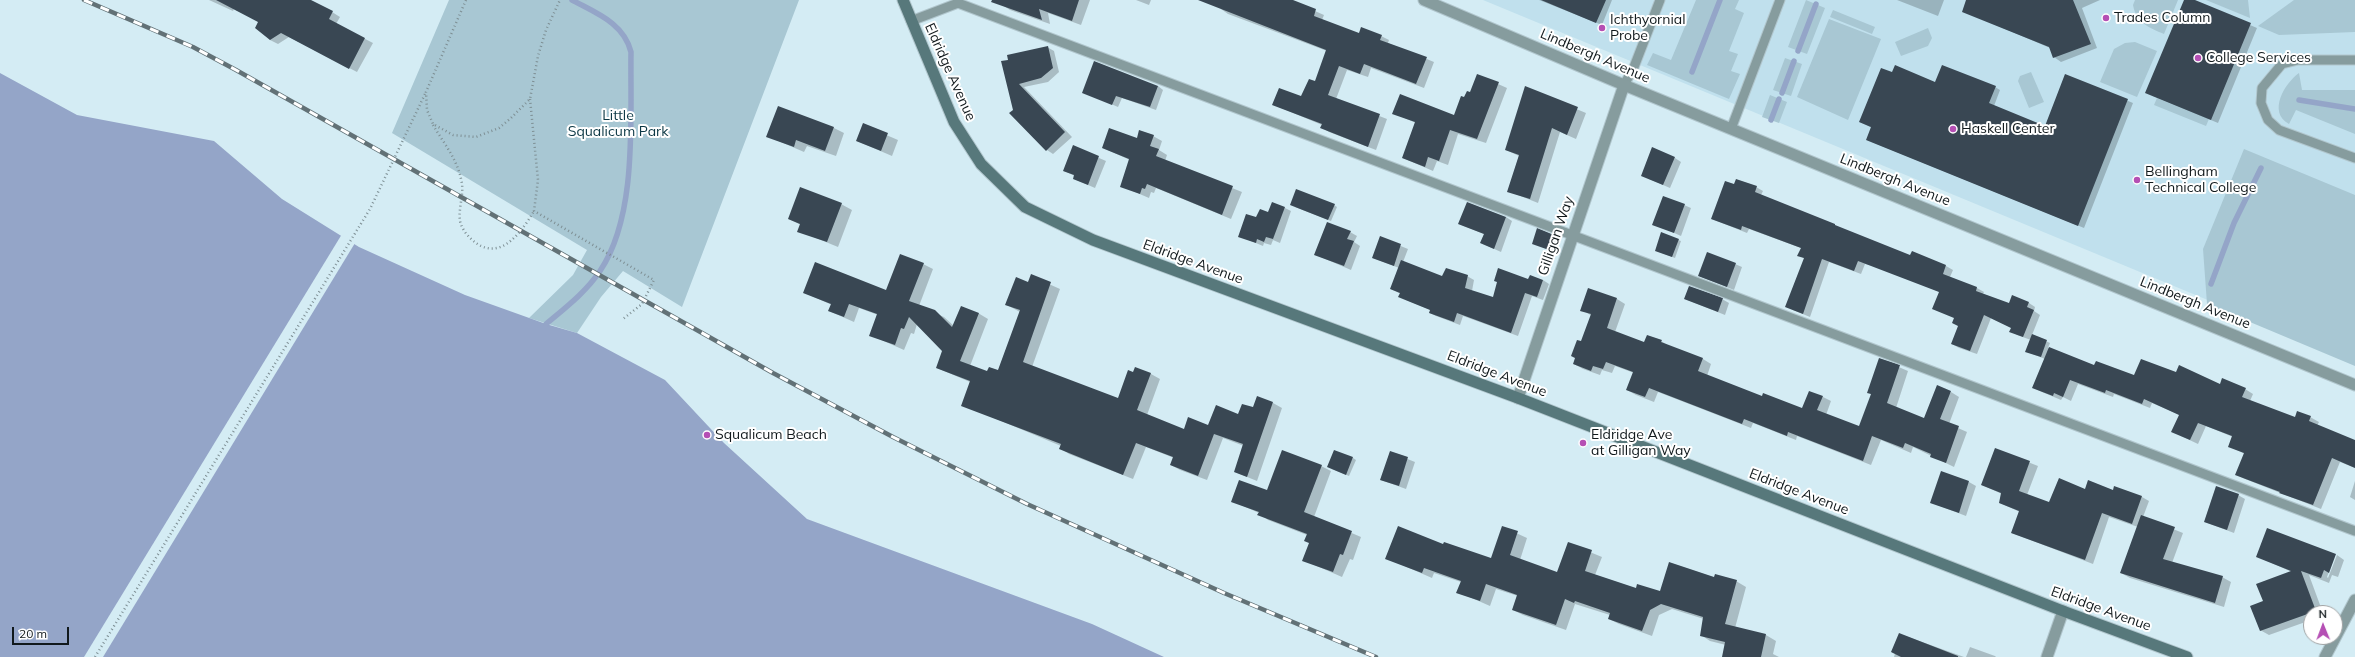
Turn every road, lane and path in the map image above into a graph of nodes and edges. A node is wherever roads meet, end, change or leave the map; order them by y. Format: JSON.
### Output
{"nodes":[{"id":1,"x":466,"y":0,"type":"edge"},
{"id":2,"x":560,"y":0,"type":"edge"},
{"id":3,"x":903,"y":0,"type":"edge"},
{"id":4,"x":1424,"y":0,"type":"edge"},
{"id":5,"x":1660,"y":0,"type":"edge"},
{"id":6,"x":1780,"y":0,"type":"edge"},
{"id":7,"x":911,"y":21,"type":"junction"},
{"id":8,"x":2355,"y":60,"type":"edge"},
{"id":9,"x":1624,"y":85,"type":"junction"},
{"id":10,"x":426,"y":92,"type":"junction"},
{"id":11,"x":530,"y":99,"type":"junction"},
{"id":12,"x":433,"y":124,"type":"junction"},
{"id":13,"x":1731,"y":129,"type":"junction"},
{"id":14,"x":2355,"y":158,"type":"edge"},
{"id":15,"x":534,"y":211,"type":"junction"},
{"id":16,"x":1573,"y":234,"type":"junction"},
{"id":17,"x":623,"y":319,"type":"dead end"},
{"id":18,"x":2355,"y":385,"type":"edge"},
{"id":19,"x":1518,"y":398,"type":"junction"},
{"id":20,"x":2355,"y":531,"type":"edge"},
{"id":21,"x":2355,"y":600,"type":"edge"},
{"id":22,"x":2063,"y":612,"type":"junction"},
{"id":23,"x":95,"y":657,"type":"edge"},
{"id":24,"x":2047,"y":657,"type":"edge"},
{"id":25,"x":2186,"y":657,"type":"edge"},
{"id":26,"x":2326,"y":657,"type":"edge"}],
"edges":[{"from":1,"to":10,"type":"path"},
{"from":2,"to":11,"type":"path"},
{"from":3,"to":7,"type":"main road","name":"Eldridge Avenue"},
{"from":4,"to":9,"type":"street","name":"Lindbergh Avenue"},
{"from":5,"to":9,"type":"lane"},
{"from":6,"to":13,"type":"lane"},
{"from":7,"to":16,"type":"lane"},
{"from":7,"to":19,"type":"main road","name":"Eldridge Avenue"},
{"from":8,"to":14,"type":"lane"},
{"from":9,"to":13,"type":"street","name":"Lindbergh Avenue"},
{"from":9,"to":16,"type":"street","name":"Gilligan Way"},
{"from":10,"to":12,"type":"path"},
{"from":10,"to":23,"type":"path"},
{"from":11,"to":12,"type":"path"},
{"from":11,"to":15,"type":"path"},
{"from":12,"to":15,"type":"path"},
{"from":13,"to":18,"type":"street","name":"Lindbergh Avenue"},
{"from":15,"to":17,"type":"path"},
{"from":16,"to":19,"type":"street","name":"Gilligan Way"},
{"from":16,"to":20,"type":"lane"},
{"from":19,"to":22,"type":"main road","name":"Eldridge Avenue"},
{"from":21,"to":26,"type":"street"},
{"from":22,"to":24,"type":"street"},
{"from":22,"to":25,"type":"main road","name":"Eldridge Avenue"}]}
